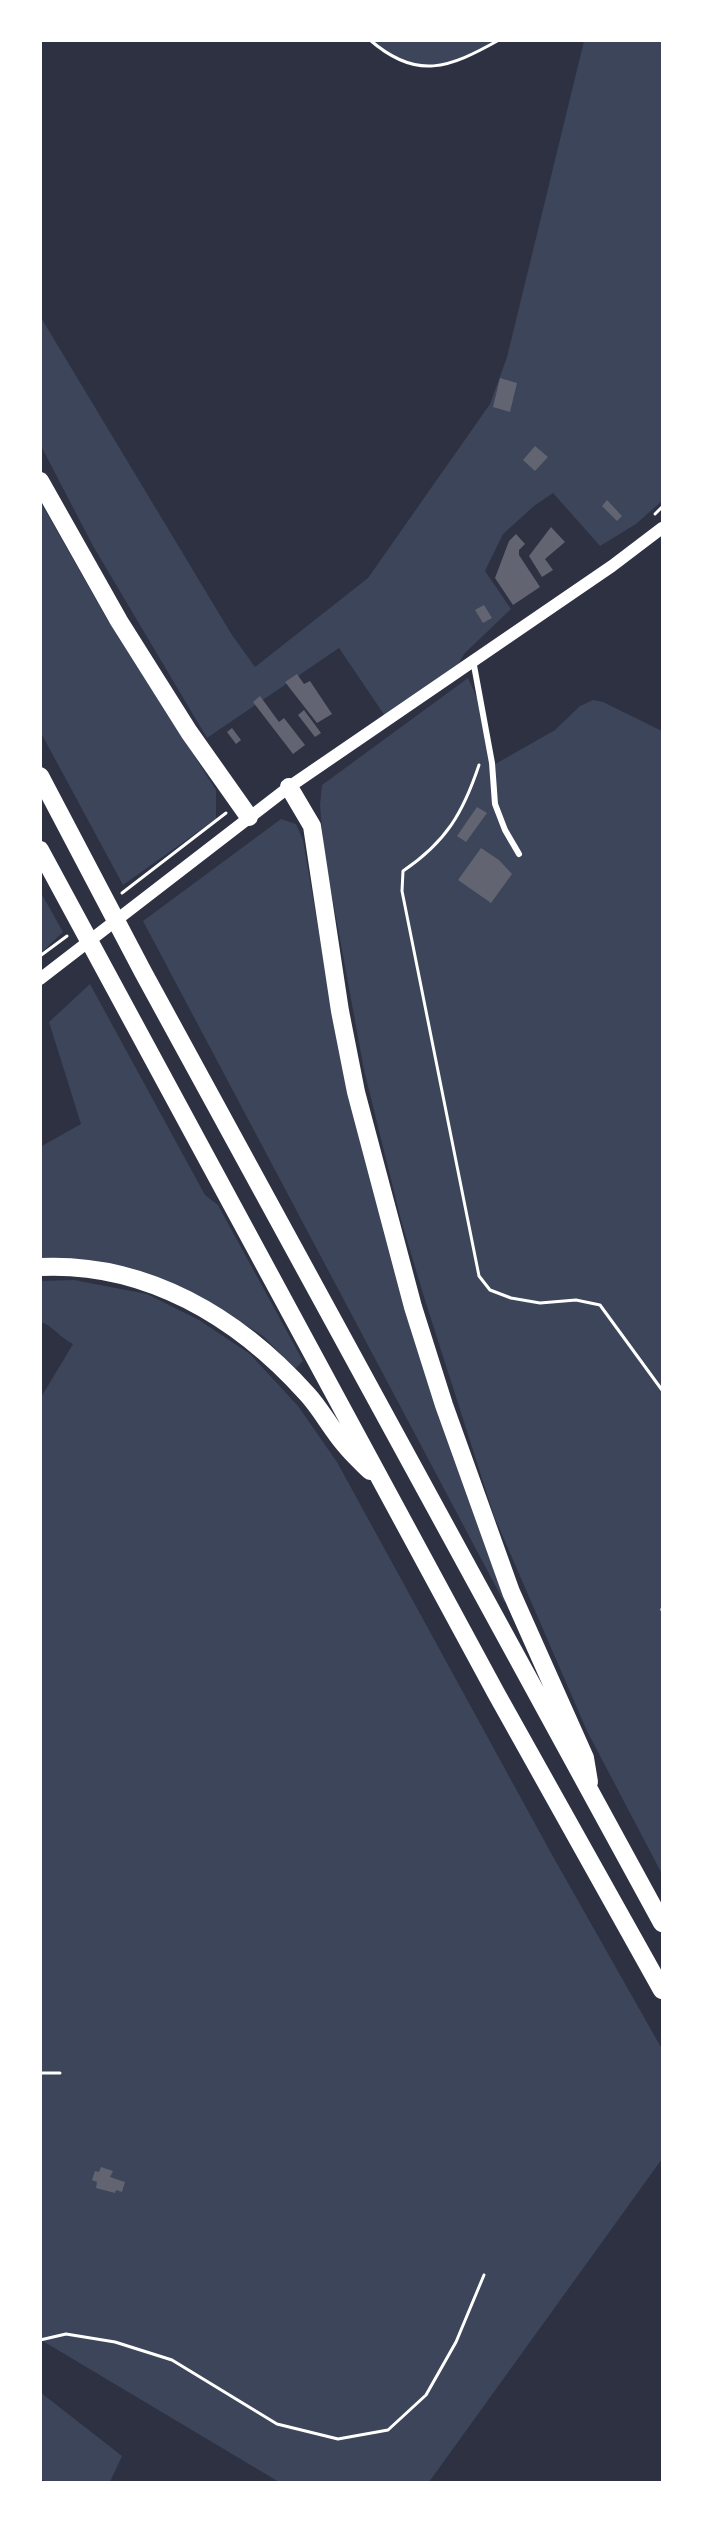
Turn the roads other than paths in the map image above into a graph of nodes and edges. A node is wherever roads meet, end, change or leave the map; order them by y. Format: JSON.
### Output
{"nodes":[{"id":1,"x":40,"y":481,"type":"edge"},
{"id":2,"x":663,"y":528,"type":"edge"},
{"id":3,"x":473,"y":659,"type":"junction"},
{"id":4,"x":40,"y":776,"type":"edge"},
{"id":5,"x":289,"y":787,"type":"junction"},
{"id":6,"x":249,"y":817,"type":"junction"},
{"id":7,"x":40,"y":850,"type":"edge"},
{"id":8,"x":519,"y":854,"type":"dead end"},
{"id":9,"x":40,"y":979,"type":"edge"},
{"id":10,"x":40,"y":1267,"type":"edge"},
{"id":11,"x":384,"y":1484,"type":"junction"},
{"id":12,"x":592,"y":1798,"type":"junction"},
{"id":13,"x":663,"y":1923,"type":"edge"},
{"id":14,"x":663,"y":1990,"type":"edge"}],
"edges":[{"from":1,"to":6,"type":"highway"},
{"from":2,"to":3,"type":"main road"},
{"from":3,"to":5,"type":"main road"},
{"from":3,"to":8,"type":"street"},
{"from":4,"to":12,"type":"highway"},
{"from":5,"to":6,"type":"main road"},
{"from":5,"to":12,"type":"highway"},
{"from":6,"to":9,"type":"main road"},
{"from":7,"to":11,"type":"highway"},
{"from":10,"to":11,"type":"highway"},
{"from":11,"to":14,"type":"highway"},
{"from":12,"to":13,"type":"highway"}]}
